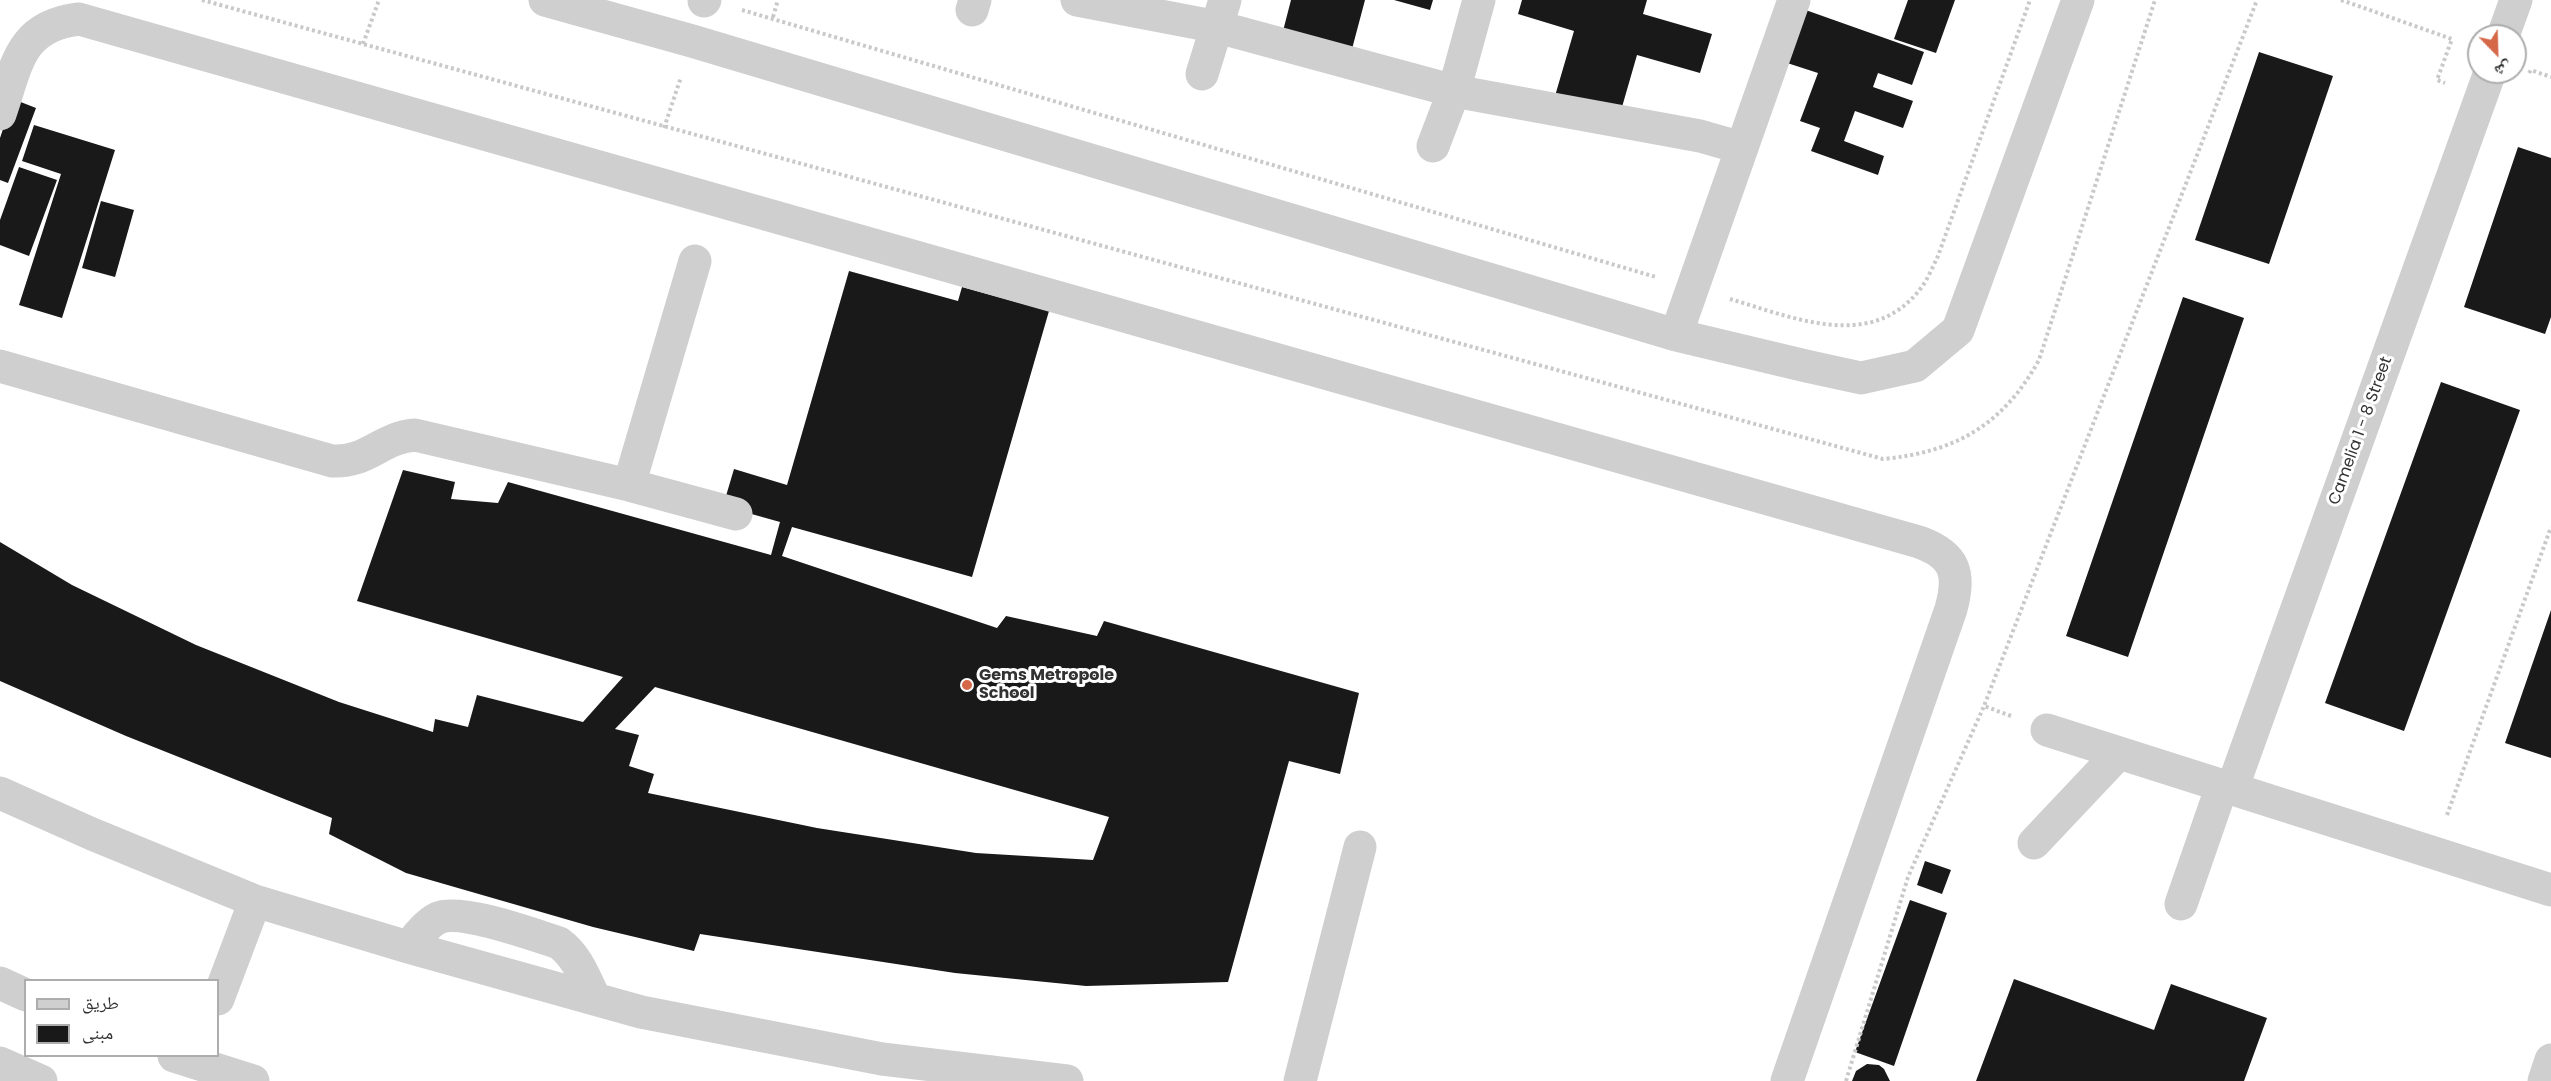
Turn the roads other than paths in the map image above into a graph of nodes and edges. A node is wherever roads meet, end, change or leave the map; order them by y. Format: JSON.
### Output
{"nodes":[{"id":1,"x":545,"y":0,"type":"edge"},
{"id":2,"x":1077,"y":0,"type":"edge"},
{"id":3,"x":1479,"y":0,"type":"edge"},
{"id":4,"x":1794,"y":0,"type":"edge"},
{"id":5,"x":2078,"y":0,"type":"edge"},
{"id":6,"x":2516,"y":0,"type":"edge"},
{"id":7,"x":1222,"y":13,"type":"edge"},
{"id":8,"x":2507,"y":24,"type":"edge"},
{"id":9,"x":1202,"y":75,"type":"dead end"},
{"id":10,"x":2486,"y":84,"type":"edge"},
{"id":11,"x":1454,"y":91,"type":"junction"},
{"id":12,"x":0,"y":114,"type":"edge"},
{"id":13,"x":1433,"y":147,"type":"dead end"},
{"id":14,"x":1742,"y":148,"type":"junction"},
{"id":15,"x":695,"y":261,"type":"dead end"},
{"id":16,"x":1676,"y":335,"type":"junction"},
{"id":17,"x":0,"y":366,"type":"edge"},
{"id":18,"x":629,"y":485,"type":"junction"},
{"id":19,"x":736,"y":514,"type":"dead end"},
{"id":20,"x":2046,"y":730,"type":"road end"},
{"id":21,"x":2119,"y":753,"type":"junction"},
{"id":22,"x":2227,"y":787,"type":"junction"},
{"id":23,"x":0,"y":793,"type":"edge"},
{"id":24,"x":2034,"y":843,"type":"dead end"},
{"id":25,"x":1360,"y":847,"type":"dead end"},
{"id":26,"x":2551,"y":890,"type":"edge"},
{"id":27,"x":255,"y":901,"type":"junction"},
{"id":28,"x":2181,"y":904,"type":"dead end"},
{"id":29,"x":408,"y":947,"type":"junction"},
{"id":30,"x":0,"y":983,"type":"edge"},
{"id":31,"x":24,"y":994,"type":"edge"},
{"id":32,"x":219,"y":996,"type":"edge"},
{"id":33,"x":595,"y":999,"type":"junction"},
{"id":34,"x":188,"y":1058,"type":"edge"},
{"id":35,"x":2551,"y":1060,"type":"edge"},
{"id":36,"x":0,"y":1063,"type":"edge"},
{"id":37,"x":41,"y":1081,"type":"edge"},
{"id":38,"x":254,"y":1081,"type":"edge"},
{"id":39,"x":1067,"y":1081,"type":"edge"},
{"id":40,"x":1300,"y":1081,"type":"edge"},
{"id":41,"x":1787,"y":1081,"type":"edge"},
{"id":42,"x":2544,"y":1081,"type":"edge"}],
"edges":[{"from":1,"to":16,"type":"street"},
{"from":2,"to":7,"type":"street"},
{"from":3,"to":11,"type":"street"},
{"from":4,"to":14,"type":"street"},
{"from":5,"to":16,"type":"street"},
{"from":6,"to":8,"type":"street"},
{"from":7,"to":9,"type":"street"},
{"from":7,"to":11,"type":"street"},
{"from":10,"to":22,"type":"street","name":"Camelia 1 - 8 Street"},
{"from":11,"to":13,"type":"street"},
{"from":11,"to":14,"type":"street"},
{"from":12,"to":41,"type":"street"},
{"from":14,"to":16,"type":"street"},
{"from":15,"to":18,"type":"street"},
{"from":17,"to":18,"type":"street"},
{"from":18,"to":19,"type":"street"},
{"from":20,"to":21,"type":"street"},
{"from":21,"to":22,"type":"street"},
{"from":21,"to":24,"type":"street"},
{"from":22,"to":26,"type":"street"},
{"from":22,"to":28,"type":"street","name":"Camelia 1 - 8 Street"},
{"from":23,"to":27,"type":"street"},
{"from":25,"to":40,"type":"street"},
{"from":27,"to":29,"type":"street"},
{"from":27,"to":32,"type":"street"},
{"from":29,"to":33,"type":"street"},
{"from":29,"to":33,"type":"street"},
{"from":30,"to":31,"type":"street"},
{"from":33,"to":39,"type":"street"},
{"from":34,"to":38,"type":"street"},
{"from":35,"to":42,"type":"street"},
{"from":36,"to":37,"type":"street"}]}
